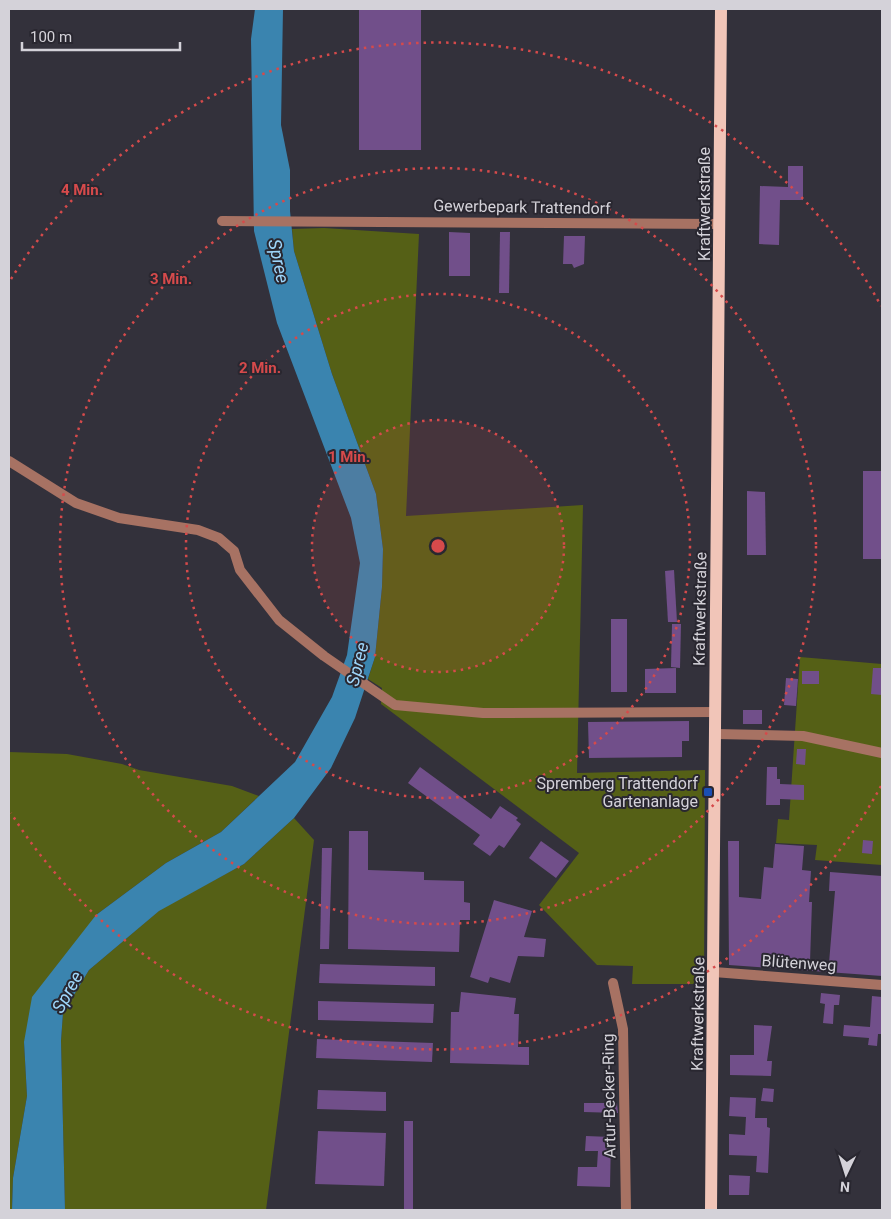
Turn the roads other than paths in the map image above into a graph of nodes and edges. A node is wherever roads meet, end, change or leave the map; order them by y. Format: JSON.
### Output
{"nodes":[{"id":1,"x":721,"y":9,"type":"edge"},
{"id":2,"x":226,"y":221,"type":"dead end"},
{"id":3,"x":720,"y":224,"type":"junction"},
{"id":4,"x":9,"y":461,"type":"edge"},
{"id":5,"x":716,"y":712,"type":"junction"},
{"id":6,"x":716,"y":734,"type":"junction"},
{"id":7,"x":882,"y":753,"type":"edge"},
{"id":8,"x":714,"y":972,"type":"junction"},
{"id":9,"x":613,"y":983,"type":"dead end"},
{"id":10,"x":882,"y":985,"type":"edge"},
{"id":11,"x":626,"y":1210,"type":"edge"},
{"id":12,"x":711,"y":1210,"type":"edge"}],
"edges":[{"from":1,"to":3,"type":"main road","name":"Kraftwerkstraße"},
{"from":2,"to":3,"type":"street","name":"Gewerbepark Trattendorf"},
{"from":3,"to":5,"type":"main road","name":"Kraftwerkstraße"},
{"from":4,"to":5,"type":"street"},
{"from":5,"to":6,"type":"main road","name":"Kraftwerkstraße"},
{"from":6,"to":7,"type":"street"},
{"from":6,"to":8,"type":"main road","name":"Kraftwerkstraße"},
{"from":8,"to":10,"type":"street","name":"Blütenweg"},
{"from":8,"to":12,"type":"main road","name":"Kraftwerkstraße"},
{"from":9,"to":11,"type":"street","name":"Artur-Becker-Ring"}]}
